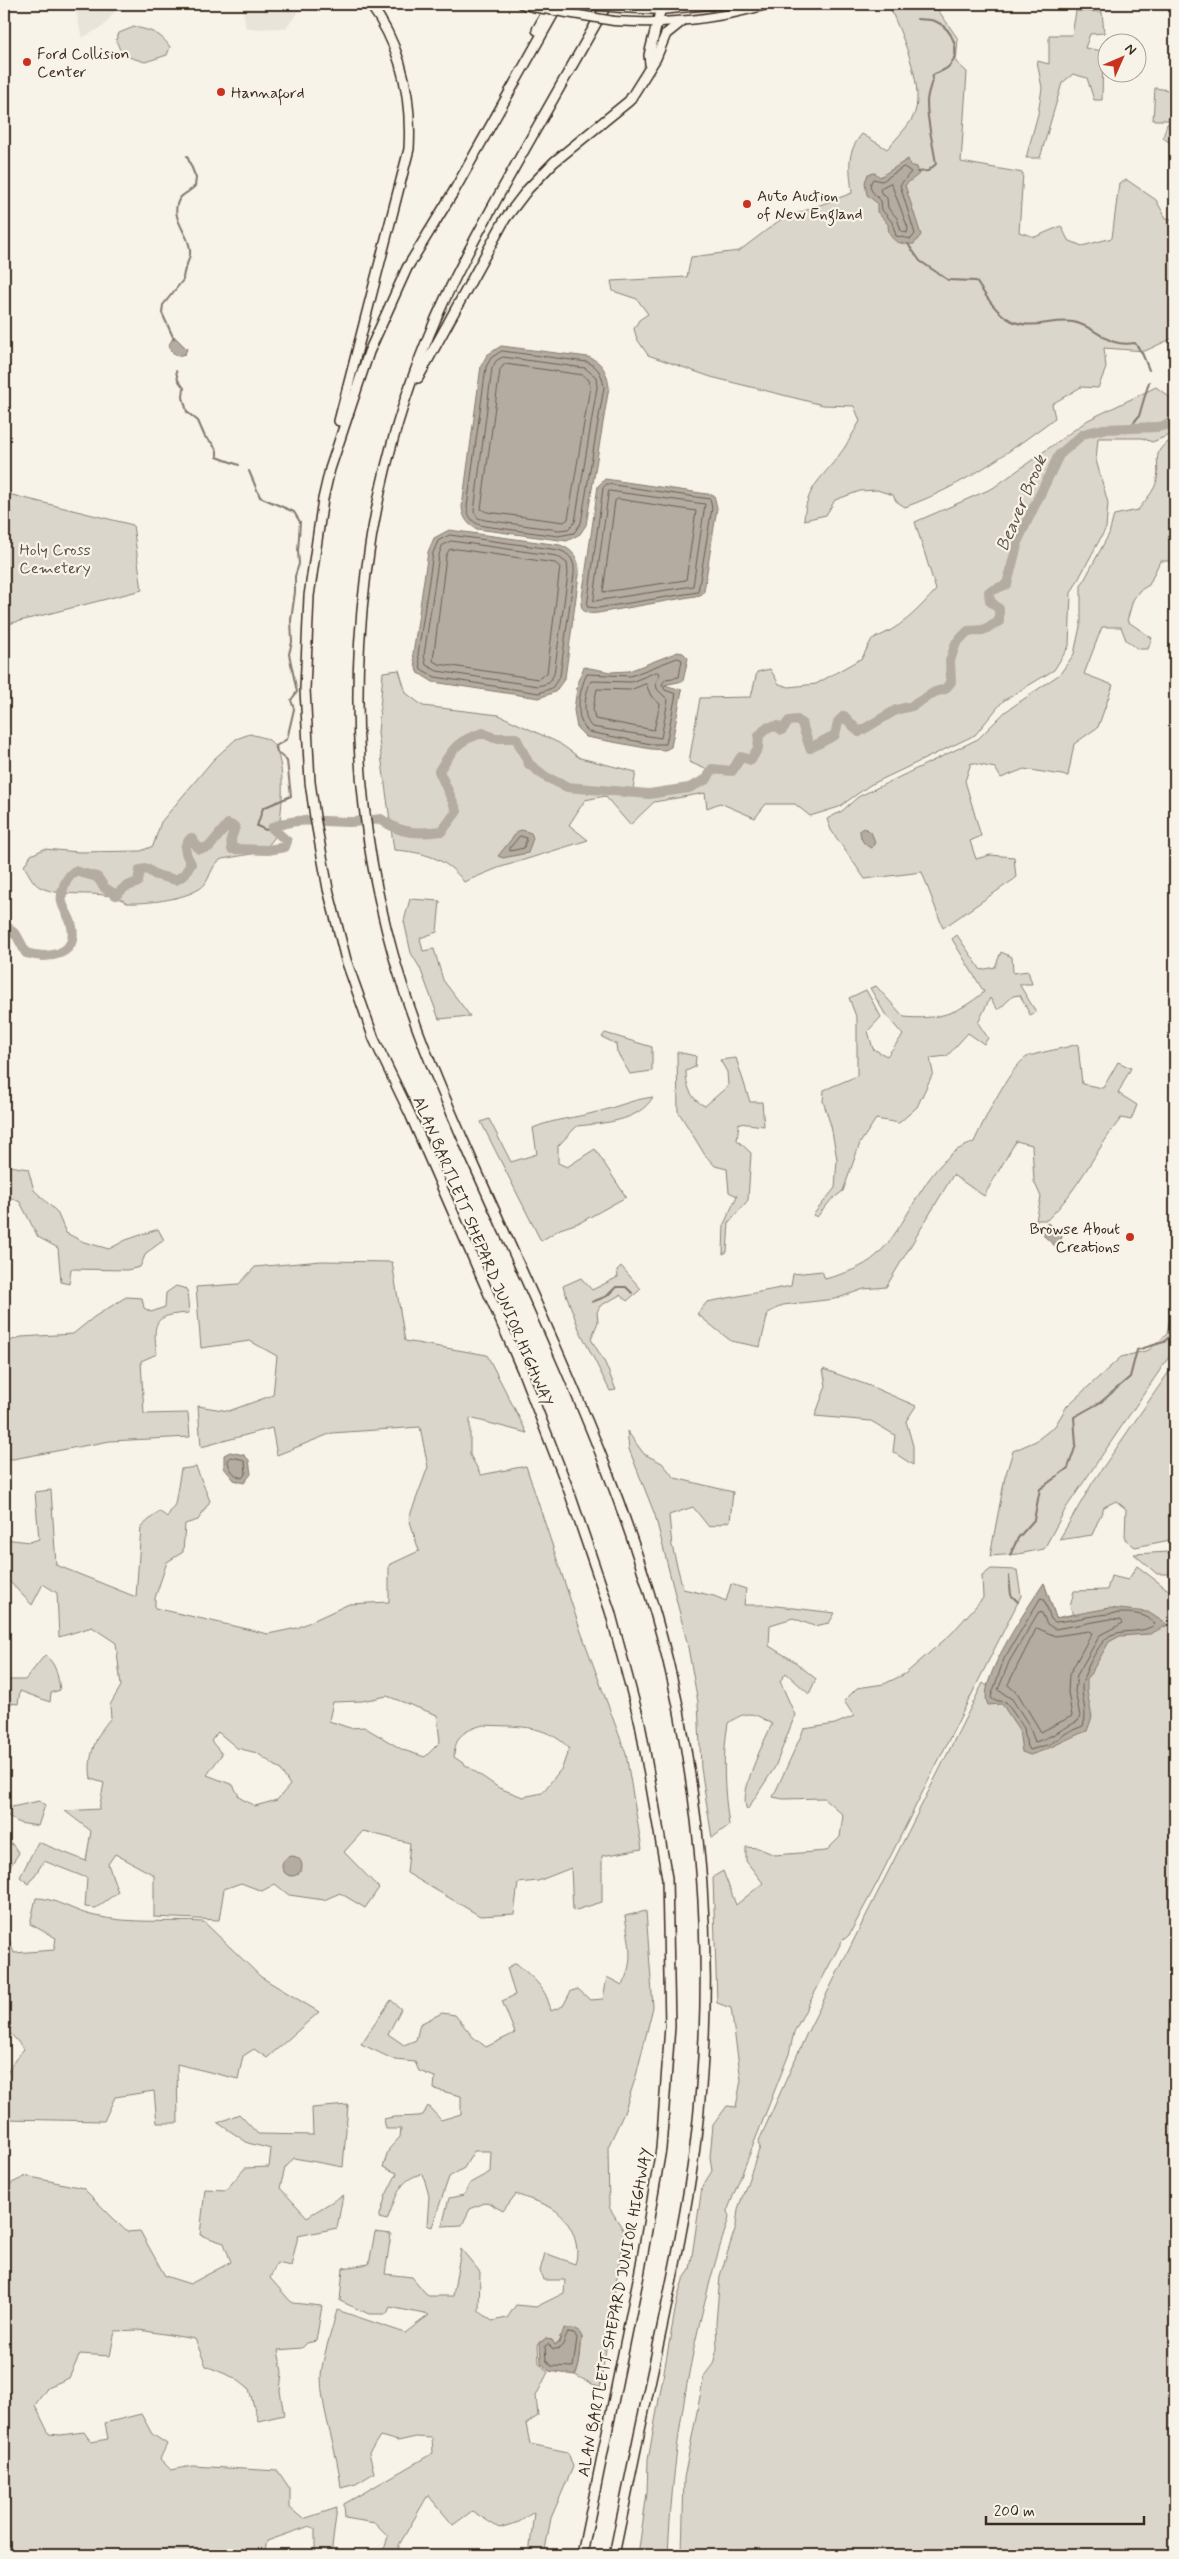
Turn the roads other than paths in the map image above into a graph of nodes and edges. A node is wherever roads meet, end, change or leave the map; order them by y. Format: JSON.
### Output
{"nodes":[{"id":1,"x":370,"y":4,"type":"edge"},
{"id":2,"x":521,"y":4,"type":"edge"},
{"id":3,"x":551,"y":4,"type":"edge"},
{"id":4,"x":559,"y":4,"type":"edge"},
{"id":5,"x":579,"y":4,"type":"edge"},
{"id":6,"x":607,"y":4,"type":"edge"},
{"id":7,"x":713,"y":4,"type":"edge"},
{"id":8,"x":770,"y":4,"type":"edge"},
{"id":9,"x":662,"y":7,"type":"edge"},
{"id":10,"x":681,"y":22,"type":"junction"},
{"id":11,"x":658,"y":23,"type":"junction"},
{"id":12,"x":650,"y":64,"type":"junction"},
{"id":13,"x":518,"y":75,"type":"junction"},
{"id":14,"x":404,"y":405,"type":"junction"},
{"id":15,"x":330,"y":468,"type":"junction"},
{"id":16,"x":582,"y":2555,"type":"edge"},
{"id":17,"x":614,"y":2555,"type":"edge"}],
"edges":[{"from":1,"to":15,"type":"highway"},
{"from":2,"to":11,"type":"main road","bridge":true},
{"from":3,"to":13,"type":"highway"},
{"from":4,"to":13,"type":"highway","name":"ALAN BARTLETT SHEPARD JUNIOR HIGHWAY"},
{"from":5,"to":9,"type":"main road","bridge":true},
{"from":6,"to":14,"type":"highway","name":"ALAN BARTLETT SHEPARD JUNIOR HIGHWAY"},
{"from":7,"to":9,"type":"main road"},
{"from":8,"to":10,"type":"main road"},
{"from":9,"to":11,"type":"highway"},
{"from":10,"to":11,"type":"main road"},
{"from":10,"to":12,"type":"highway"},
{"from":11,"to":12,"type":"highway"},
{"from":12,"to":14,"type":"highway"},
{"from":13,"to":15,"type":"highway","name":"ALAN BARTLETT SHEPARD JUNIOR HIGHWAY"},
{"from":14,"to":17,"type":"highway","name":"ALAN BARTLETT SHEPARD JUNIOR HIGHWAY"},
{"from":15,"to":16,"type":"highway","name":"ALAN BARTLETT SHEPARD JUNIOR HIGHWAY"}]}
